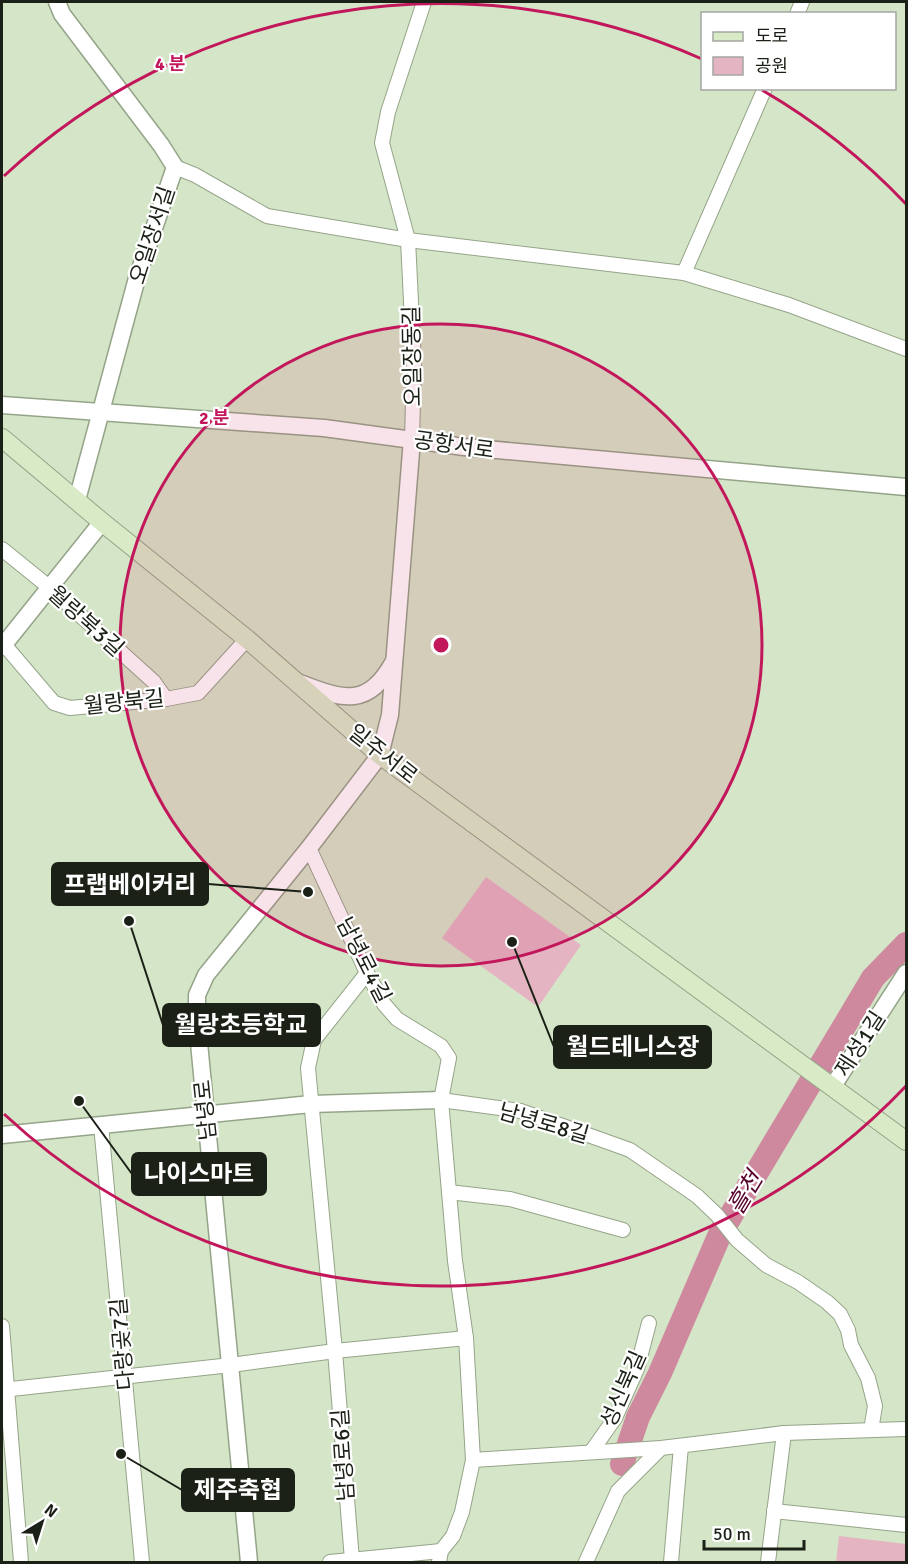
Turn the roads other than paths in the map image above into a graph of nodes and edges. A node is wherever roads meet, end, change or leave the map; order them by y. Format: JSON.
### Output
{"nodes":[{"id":1,"x":57,"y":2,"type":"edge"},
{"id":2,"x":424,"y":2,"type":"edge"},
{"id":3,"x":764,"y":90,"type":"edge"},
{"id":4,"x":175,"y":167,"type":"junction"},
{"id":5,"x":408,"y":240,"type":"junction"},
{"id":6,"x":684,"y":273,"type":"junction"},
{"id":7,"x":906,"y":350,"type":"edge"},
{"id":8,"x":2,"y":405,"type":"edge"},
{"id":9,"x":100,"y":411,"type":"junction"},
{"id":10,"x":2,"y":438,"type":"edge"},
{"id":11,"x":412,"y":439,"type":"junction"},
{"id":12,"x":906,"y":487,"type":"edge"},
{"id":13,"x":77,"y":500,"type":"junction"},
{"id":14,"x":102,"y":522,"type":"junction"},
{"id":15,"x":2,"y":549,"type":"edge"},
{"id":16,"x":49,"y":587,"type":"junction"},
{"id":17,"x":246,"y":639,"type":"junction"},
{"id":18,"x":2,"y":644,"type":"edge"},
{"id":19,"x":395,"y":660,"type":"junction"},
{"id":20,"x":294,"y":681,"type":"junction"},
{"id":21,"x":166,"y":699,"type":"junction"},
{"id":22,"x":380,"y":755,"type":"junction"},
{"id":23,"x":309,"y":848,"type":"junction"},
{"id":24,"x":367,"y":973,"type":"junction"},
{"id":25,"x":906,"y":973,"type":"edge"},
{"id":26,"x":833,"y":1086,"type":"junction"},
{"id":27,"x":441,"y":1100,"type":"junction"},
{"id":28,"x":311,"y":1104,"type":"junction"},
{"id":29,"x":206,"y":1114,"type":"junction"},
{"id":30,"x":101,"y":1125,"type":"junction"},
{"id":31,"x":2,"y":1135,"type":"edge"},
{"id":32,"x":906,"y":1141,"type":"edge"},
{"id":33,"x":449,"y":1192,"type":"junction"},
{"id":34,"x":623,"y":1230,"type":"dead end"},
{"id":35,"x":649,"y":1323,"type":"dead end"},
{"id":36,"x":2,"y":1326,"type":"edge"},
{"id":37,"x":466,"y":1338,"type":"junction"},
{"id":38,"x":335,"y":1351,"type":"junction"},
{"id":39,"x":231,"y":1365,"type":"junction"},
{"id":40,"x":124,"y":1376,"type":"junction"},
{"id":41,"x":4,"y":1390,"type":"edge"},
{"id":42,"x":906,"y":1429,"type":"edge"},
{"id":43,"x":871,"y":1430,"type":"junction"},
{"id":44,"x":784,"y":1433,"type":"junction"},
{"id":45,"x":681,"y":1446,"type":"junction"},
{"id":46,"x":661,"y":1448,"type":"junction"},
{"id":47,"x":591,"y":1452,"type":"junction"},
{"id":48,"x":474,"y":1460,"type":"junction"},
{"id":49,"x":774,"y":1511,"type":"junction"},
{"id":50,"x":906,"y":1525,"type":"edge"},
{"id":51,"x":440,"y":1557,"type":"edge"},
{"id":52,"x":352,"y":1560,"type":"junction"},
{"id":53,"x":21,"y":1563,"type":"edge"},
{"id":54,"x":142,"y":1563,"type":"edge"},
{"id":55,"x":249,"y":1563,"type":"edge"},
{"id":56,"x":330,"y":1563,"type":"edge"},
{"id":57,"x":586,"y":1563,"type":"edge"},
{"id":58,"x":671,"y":1563,"type":"edge"},
{"id":59,"x":768,"y":1563,"type":"edge"}],
"edges":[{"from":1,"to":4,"type":"street","name":"오일장서길"},
{"from":2,"to":5,"type":"street","name":"오일장동길"},
{"from":3,"to":6,"type":"street"},
{"from":4,"to":5,"type":"street"},
{"from":4,"to":9,"type":"street","name":"오일장서길"},
{"from":5,"to":6,"type":"street"},
{"from":5,"to":11,"type":"street","name":"오일장동길"},
{"from":6,"to":7,"type":"street"},
{"from":8,"to":9,"type":"street","name":"공항서로"},
{"from":9,"to":11,"type":"street","name":"공항서로"},
{"from":9,"to":13,"type":"street","name":"오일장서길"},
{"from":10,"to":13,"type":"main road","name":"일주서로"},
{"from":11,"to":12,"type":"street","name":"공항서로"},
{"from":11,"to":19,"type":"street","name":"오일장동길"},
{"from":13,"to":14,"type":"main road","name":"일주서로"},
{"from":14,"to":16,"type":"street","name":"월랑북길"},
{"from":14,"to":17,"type":"main road","name":"일주서로"},
{"from":15,"to":16,"type":"street","name":"월랑북3길"},
{"from":16,"to":18,"type":"street","name":"월랑북길"},
{"from":16,"to":21,"type":"street","name":"월랑북3길"},
{"from":17,"to":20,"type":"main road","name":"일주서로"},
{"from":17,"to":21,"type":"street","name":"월랑북길"},
{"from":18,"to":21,"type":"street","name":"월랑북길"},
{"from":19,"to":20,"type":"street"},
{"from":19,"to":22,"type":"street","name":"오일장동길"},
{"from":20,"to":22,"type":"main road","name":"일주서로"},
{"from":22,"to":23,"type":"street","name":"남녕로"},
{"from":22,"to":26,"type":"main road","name":"일주서로"},
{"from":23,"to":24,"type":"street","name":"남녕로4길"},
{"from":23,"to":29,"type":"street","name":"남녕로"},
{"from":24,"to":27,"type":"street","name":"남녕로4길"},
{"from":24,"to":28,"type":"street"},
{"from":25,"to":26,"type":"street","name":"제성1길"},
{"from":26,"to":32,"type":"main road"},
{"from":27,"to":28,"type":"street","name":"남녕로8길"},
{"from":27,"to":33,"type":"street","name":"남녕로4길"},
{"from":27,"to":43,"type":"street","name":"남녕로8길"},
{"from":28,"to":29,"type":"street","name":"남녕로8길"},
{"from":28,"to":38,"type":"street","name":"남녕로6길"},
{"from":29,"to":30,"type":"street","name":"남녕로8길"},
{"from":29,"to":39,"type":"street","name":"남녕로"},
{"from":30,"to":31,"type":"street","name":"남녕로8길"},
{"from":30,"to":40,"type":"street","name":"다랑곶7길"},
{"from":33,"to":34,"type":"street"},
{"from":33,"to":37,"type":"street","name":"남녕로4길"},
{"from":35,"to":47,"type":"street","name":"성신북길"},
{"from":36,"to":41,"type":"street"},
{"from":37,"to":38,"type":"street"},
{"from":37,"to":48,"type":"street","name":"남녕로4길"},
{"from":38,"to":39,"type":"street"},
{"from":38,"to":52,"type":"street","name":"남녕로6길"},
{"from":39,"to":40,"type":"street"},
{"from":39,"to":55,"type":"street","name":"남녕로"},
{"from":40,"to":41,"type":"street"},
{"from":40,"to":54,"type":"street","name":"다랑곶7길"},
{"from":41,"to":53,"type":"street"},
{"from":42,"to":43,"type":"street","name":"성신북길"},
{"from":43,"to":44,"type":"street","name":"성신북길"},
{"from":44,"to":45,"type":"street","name":"성신북길"},
{"from":44,"to":49,"type":"street"},
{"from":45,"to":46,"type":"street","name":"성신북길"},
{"from":45,"to":58,"type":"street"},
{"from":46,"to":47,"type":"street","name":"성신북길"},
{"from":46,"to":57,"type":"street"},
{"from":47,"to":48,"type":"street","name":"성신북길"},
{"from":48,"to":51,"type":"street","name":"남녕로4길"},
{"from":49,"to":50,"type":"street"},
{"from":49,"to":59,"type":"street"},
{"from":51,"to":52,"type":"street"},
{"from":52,"to":56,"type":"street"}]}
